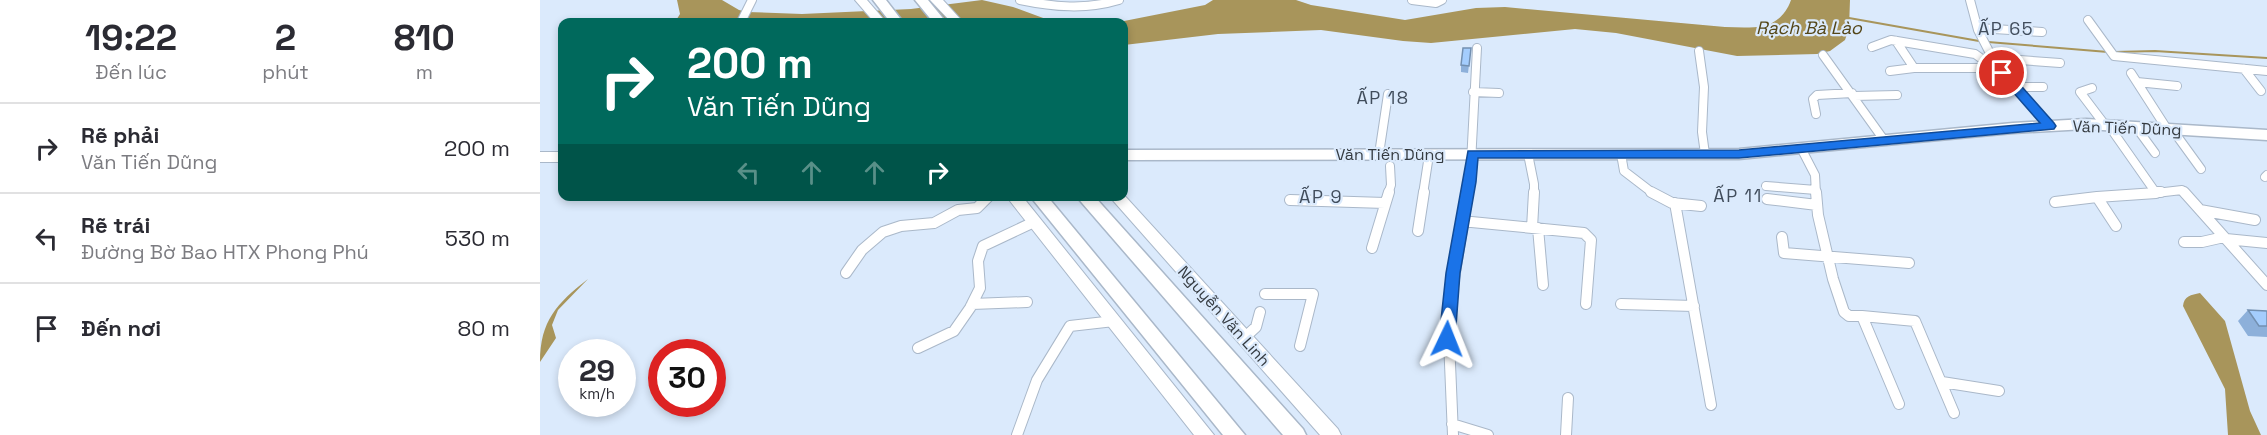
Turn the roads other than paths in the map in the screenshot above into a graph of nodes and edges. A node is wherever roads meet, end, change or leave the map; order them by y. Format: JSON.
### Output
{"nodes":[{"id":1,"x":879,"y":0,"type":"edge"},
{"id":2,"x":1020,"y":0,"type":"edge"},
{"id":3,"x":1119,"y":0,"type":"edge"},
{"id":4,"x":1412,"y":0,"type":"edge"},
{"id":5,"x":1442,"y":0,"type":"edge"},
{"id":6,"x":1970,"y":0,"type":"edge"},
{"id":7,"x":927,"y":1,"type":"edge"},
{"id":8,"x":863,"y":2,"type":"edge"},
{"id":9,"x":751,"y":3,"type":"edge"},
{"id":10,"x":743,"y":18,"type":"edge"},
{"id":11,"x":876,"y":18,"type":"edge"},
{"id":12,"x":894,"y":18,"type":"edge"},
{"id":13,"x":938,"y":18,"type":"edge"},
{"id":14,"x":951,"y":18,"type":"edge"},
{"id":15,"x":2088,"y":20,"type":"dead end"},
{"id":16,"x":1978,"y":29,"type":"junction"},
{"id":17,"x":2042,"y":32,"type":"dead end"},
{"id":18,"x":1896,"y":41,"type":"junction"},
{"id":19,"x":1872,"y":46,"type":"dead end"},
{"id":20,"x":1477,"y":48,"type":"dead end"},
{"id":21,"x":1699,"y":51,"type":"dead end"},
{"id":22,"x":1823,"y":55,"type":"dead end"},
{"id":23,"x":1993,"y":59,"type":"junction"},
{"id":24,"x":2060,"y":63,"type":"dead end"},
{"id":25,"x":1914,"y":68,"type":"junction"},
{"id":26,"x":2244,"y":69,"type":"junction"},
{"id":27,"x":1890,"y":71,"type":"dead end"},
{"id":28,"x":2267,"y":71,"type":"edge"},
{"id":29,"x":2131,"y":73,"type":"dead end"},
{"id":30,"x":2137,"y":82,"type":"junction"},
{"id":31,"x":2177,"y":86,"type":"dead end"},
{"id":32,"x":2015,"y":87,"type":"junction"},
{"id":33,"x":2043,"y":87,"type":"dead end"},
{"id":34,"x":2092,"y":88,"type":"dead end"},
{"id":35,"x":2261,"y":91,"type":"dead end"},
{"id":36,"x":1473,"y":92,"type":"junction"},
{"id":37,"x":1499,"y":93,"type":"dead end"},
{"id":38,"x":1388,"y":94,"type":"dead end"},
{"id":39,"x":1897,"y":94,"type":"dead end"},
{"id":40,"x":1853,"y":95,"type":"junction"},
{"id":41,"x":1816,"y":114,"type":"dead end"},
{"id":42,"x":2049,"y":126,"type":"junction"},
{"id":43,"x":2107,"y":126,"type":"junction"},
{"id":44,"x":2136,"y":127,"type":"junction"},
{"id":45,"x":2169,"y":129,"type":"junction"},
{"id":46,"x":2267,"y":135,"type":"edge"},
{"id":47,"x":1884,"y":140,"type":"junction"},
{"id":48,"x":1801,"y":148,"type":"junction"},
{"id":49,"x":2155,"y":153,"type":"dead end"},
{"id":50,"x":1379,"y":154,"type":"junction"},
{"id":51,"x":1472,"y":154,"type":"junction"},
{"id":52,"x":1528,"y":154,"type":"junction"},
{"id":53,"x":1621,"y":154,"type":"junction"},
{"id":54,"x":1706,"y":154,"type":"junction"},
{"id":55,"x":1128,"y":155,"type":"edge"},
{"id":56,"x":1430,"y":155,"type":"junction"},
{"id":57,"x":540,"y":157,"type":"edge"},
{"id":58,"x":558,"y":157,"type":"edge"},
{"id":59,"x":1390,"y":166,"type":"dead end"},
{"id":60,"x":2200,"y":169,"type":"dead end"},
{"id":61,"x":1766,"y":186,"type":"dead end"},
{"id":62,"x":1816,"y":190,"type":"junction"},
{"id":63,"x":2156,"y":193,"type":"junction"},
{"id":64,"x":2097,"y":197,"type":"junction"},
{"id":65,"x":1767,"y":199,"type":"dead end"},
{"id":66,"x":1290,"y":200,"type":"dead end"},
{"id":67,"x":984,"y":201,"type":"edge"},
{"id":68,"x":1017,"y":201,"type":"edge"},
{"id":69,"x":1042,"y":201,"type":"edge"},
{"id":70,"x":1088,"y":201,"type":"edge"},
{"id":71,"x":1121,"y":201,"type":"edge"},
{"id":72,"x":2055,"y":202,"type":"dead end"},
{"id":73,"x":1384,"y":203,"type":"junction"},
{"id":74,"x":1675,"y":203,"type":"junction"},
{"id":75,"x":1817,"y":205,"type":"junction"},
{"id":76,"x":1701,"y":206,"type":"dead end"},
{"id":77,"x":2200,"y":210,"type":"junction"},
{"id":78,"x":2255,"y":220,"type":"dead end"},
{"id":79,"x":1461,"y":221,"type":"junction"},
{"id":80,"x":1034,"y":222,"type":"junction"},
{"id":81,"x":2116,"y":226,"type":"dead end"},
{"id":82,"x":1535,"y":228,"type":"junction"},
{"id":83,"x":1418,"y":231,"type":"dead end"},
{"id":84,"x":1782,"y":237,"type":"dead end"},
{"id":85,"x":2225,"y":238,"type":"junction"},
{"id":86,"x":2184,"y":242,"type":"dead end"},
{"id":87,"x":2267,"y":243,"type":"edge"},
{"id":88,"x":1372,"y":248,"type":"dead end"},
{"id":89,"x":1829,"y":256,"type":"junction"},
{"id":90,"x":1909,"y":263,"type":"dead end"},
{"id":91,"x":846,"y":273,"type":"dead end"},
{"id":92,"x":1543,"y":285,"type":"dead end"},
{"id":93,"x":2267,"y":285,"type":"edge"},
{"id":94,"x":1265,"y":294,"type":"dead end"},
{"id":95,"x":1027,"y":302,"type":"dead end"},
{"id":96,"x":972,"y":304,"type":"junction"},
{"id":97,"x":1586,"y":304,"type":"dead end"},
{"id":98,"x":1621,"y":304,"type":"dead end"},
{"id":99,"x":1694,"y":306,"type":"junction"},
{"id":100,"x":1260,"y":312,"type":"dead end"},
{"id":101,"x":1862,"y":316,"type":"junction"},
{"id":102,"x":1114,"y":321,"type":"junction"},
{"id":103,"x":1244,"y":338,"type":"junction"},
{"id":104,"x":1300,"y":346,"type":"dead end"},
{"id":105,"x":918,"y":348,"type":"dead end"},
{"id":106,"x":1942,"y":382,"type":"junction"},
{"id":107,"x":1999,"y":390,"type":"dead end"},
{"id":108,"x":1568,"y":398,"type":"dead end"},
{"id":109,"x":1899,"y":404,"type":"dead end"},
{"id":110,"x":1711,"y":405,"type":"dead end"},
{"id":111,"x":1954,"y":412,"type":"dead end"},
{"id":112,"x":1453,"y":430,"type":"edge"},
{"id":113,"x":1017,"y":435,"type":"edge"},
{"id":114,"x":1205,"y":435,"type":"edge"},
{"id":115,"x":1235,"y":435,"type":"edge"},
{"id":116,"x":1296,"y":435,"type":"edge"},
{"id":117,"x":1332,"y":435,"type":"edge"},
{"id":118,"x":1488,"y":435,"type":"edge"},
{"id":119,"x":1566,"y":435,"type":"edge"}],
"edges":[{"from":1,"to":12,"type":"highway"},
{"from":2,"to":3,"type":"street"},
{"from":4,"to":5,"type":"street"},
{"from":6,"to":16,"type":"street"},
{"from":7,"to":13,"type":"highway"},
{"from":7,"to":14,"type":"main road"},
{"from":8,"to":11,"type":"main road"},
{"from":9,"to":10,"type":"street"},
{"from":15,"to":26,"type":"street"},
{"from":16,"to":17,"type":"street"},
{"from":16,"to":23,"type":"street"},
{"from":18,"to":19,"type":"street"},
{"from":18,"to":23,"type":"street"},
{"from":18,"to":25,"type":"street"},
{"from":20,"to":36,"type":"street"},
{"from":21,"to":54,"type":"street"},
{"from":22,"to":40,"type":"street"},
{"from":23,"to":24,"type":"street"},
{"from":23,"to":25,"type":"street"},
{"from":23,"to":32,"type":"street"},
{"from":25,"to":27,"type":"street"},
{"from":26,"to":28,"type":"street"},
{"from":26,"to":35,"type":"street"},
{"from":29,"to":30,"type":"street"},
{"from":30,"to":31,"type":"street"},
{"from":30,"to":45,"type":"street"},
{"from":32,"to":33,"type":"street"},
{"from":32,"to":42,"type":"street"},
{"from":34,"to":43,"type":"street"},
{"from":36,"to":37,"type":"street"},
{"from":36,"to":51,"type":"street"},
{"from":38,"to":50,"type":"street"},
{"from":39,"to":40,"type":"street"},
{"from":40,"to":41,"type":"street"},
{"from":40,"to":47,"type":"street"},
{"from":42,"to":43,"type":"highway","name":"Văn Tiến Dũng"},
{"from":42,"to":47,"type":"highway","name":"Văn Tiến Dũng"},
{"from":43,"to":44,"type":"highway","name":"Văn Tiến Dũng"},
{"from":43,"to":63,"type":"street"},
{"from":44,"to":45,"type":"highway","name":"Văn Tiến Dũng"},
{"from":44,"to":49,"type":"street"},
{"from":45,"to":46,"type":"highway","name":"Văn Tiến Dũng"},
{"from":45,"to":60,"type":"street"},
{"from":47,"to":48,"type":"highway","name":"Văn Tiến Dũng"},
{"from":48,"to":54,"type":"highway","name":"Văn Tiến Dũng"},
{"from":48,"to":62,"type":"street"},
{"from":50,"to":55,"type":"highway","name":"Văn Tiến Dũng"},
{"from":50,"to":56,"type":"highway","name":"Văn Tiến Dũng"},
{"from":51,"to":52,"type":"highway","name":"Văn Tiến Dũng"},
{"from":51,"to":56,"type":"highway","name":"Văn Tiến Dũng"},
{"from":51,"to":79,"type":"street"},
{"from":52,"to":53,"type":"highway","name":"Văn Tiến Dũng"},
{"from":52,"to":82,"type":"street"},
{"from":53,"to":54,"type":"highway","name":"Văn Tiến Dũng"},
{"from":53,"to":74,"type":"street"},
{"from":56,"to":83,"type":"street"},
{"from":57,"to":58,"type":"main road"},
{"from":59,"to":73,"type":"street"},
{"from":61,"to":62,"type":"street"},
{"from":62,"to":75,"type":"street"},
{"from":63,"to":64,"type":"street"},
{"from":63,"to":77,"type":"street"},
{"from":64,"to":72,"type":"street"},
{"from":64,"to":81,"type":"street"},
{"from":65,"to":75,"type":"street"},
{"from":66,"to":73,"type":"street"},
{"from":67,"to":91,"type":"street"},
{"from":68,"to":80,"type":"main road"},
{"from":69,"to":115,"type":"highway"},
{"from":70,"to":116,"type":"highway","name":"Nguyễn Văn Linh"},
{"from":71,"to":103,"type":"main road","name":"Nguyễn Văn Linh"},
{"from":73,"to":88,"type":"street"},
{"from":74,"to":76,"type":"street"},
{"from":74,"to":99,"type":"street"},
{"from":75,"to":89,"type":"street"},
{"from":77,"to":78,"type":"street"},
{"from":77,"to":85,"type":"street"},
{"from":79,"to":82,"type":"street"},
{"from":79,"to":112,"type":"street"},
{"from":80,"to":96,"type":"street"},
{"from":80,"to":102,"type":"main road"},
{"from":82,"to":92,"type":"street"},
{"from":82,"to":97,"type":"street"},
{"from":84,"to":89,"type":"street"},
{"from":85,"to":86,"type":"street"},
{"from":85,"to":87,"type":"street"},
{"from":85,"to":93,"type":"street"},
{"from":89,"to":90,"type":"street"},
{"from":89,"to":101,"type":"street"},
{"from":94,"to":104,"type":"street"},
{"from":95,"to":96,"type":"street"},
{"from":96,"to":105,"type":"street"},
{"from":98,"to":99,"type":"street"},
{"from":99,"to":110,"type":"street"},
{"from":100,"to":103,"type":"street"},
{"from":101,"to":106,"type":"street"},
{"from":101,"to":109,"type":"street"},
{"from":102,"to":113,"type":"street"},
{"from":102,"to":114,"type":"main road"},
{"from":103,"to":117,"type":"main road","name":"Nguyễn Văn Linh"},
{"from":106,"to":107,"type":"street"},
{"from":106,"to":111,"type":"street"},
{"from":108,"to":119,"type":"street"},
{"from":112,"to":118,"type":"street"}]}
